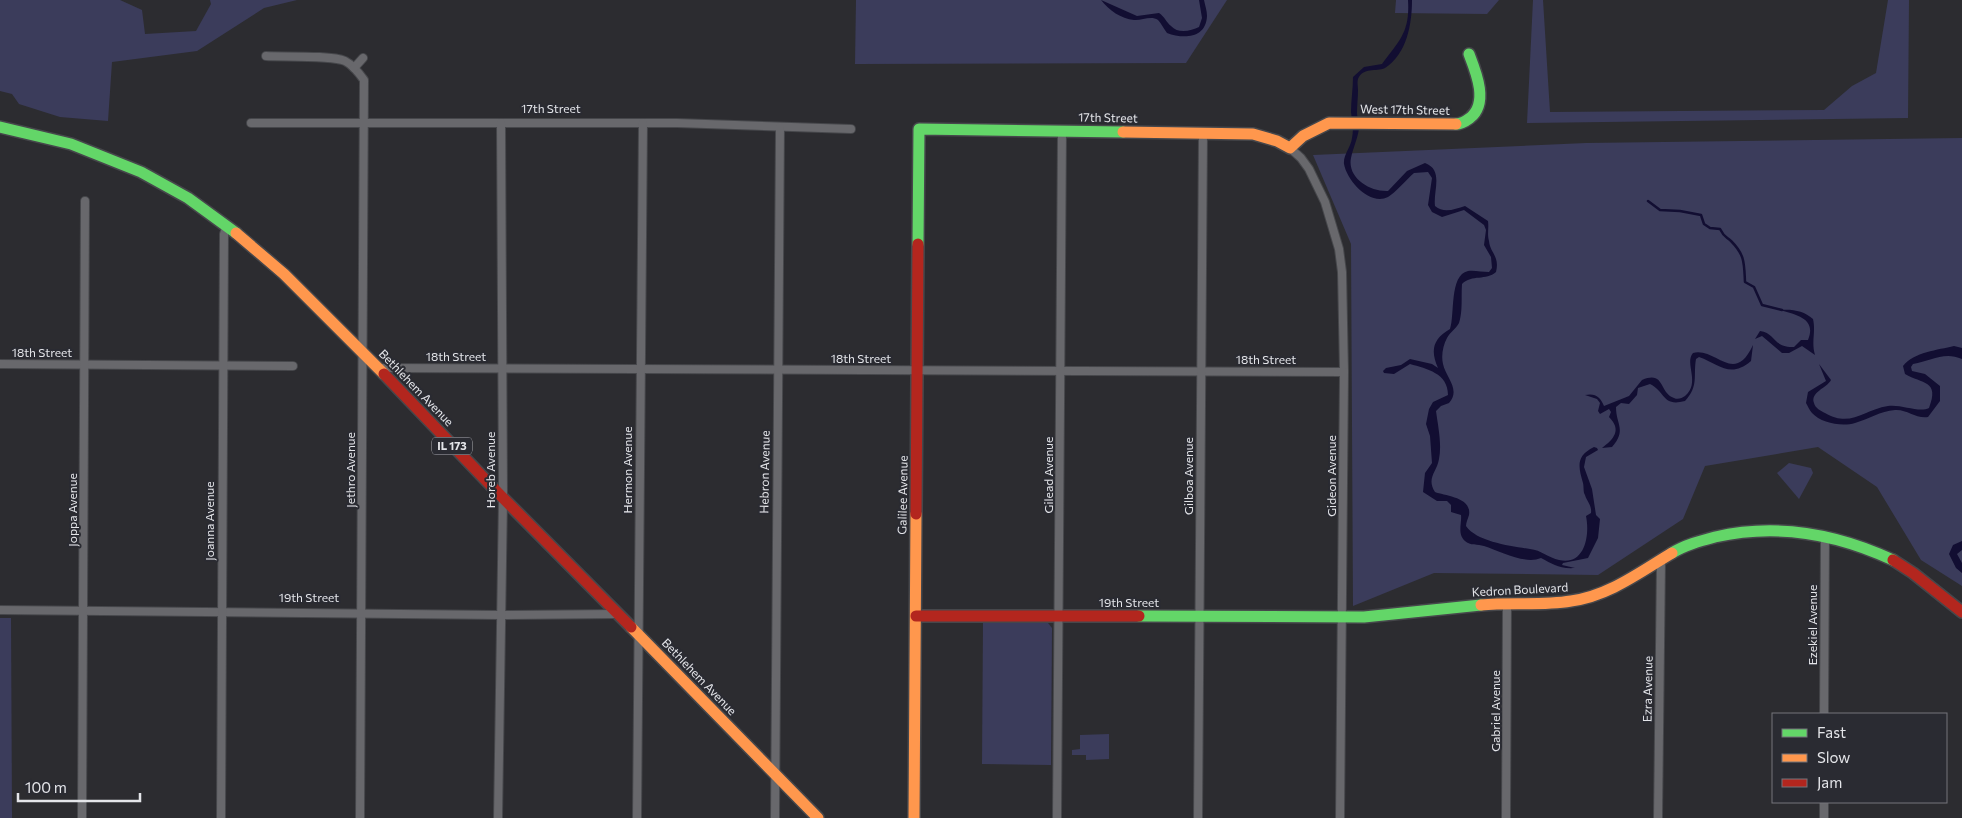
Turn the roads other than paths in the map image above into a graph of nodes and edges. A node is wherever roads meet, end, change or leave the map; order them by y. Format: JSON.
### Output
{"nodes":[{"id":1,"x":1469,"y":54,"type":"dead end"},
{"id":2,"x":266,"y":56,"type":"dead end"},
{"id":3,"x":363,"y":58,"type":"dead end"},
{"id":4,"x":354,"y":68,"type":"junction"},
{"id":5,"x":363,"y":122,"type":"junction"},
{"id":6,"x":251,"y":123,"type":"dead end"},
{"id":7,"x":501,"y":123,"type":"junction"},
{"id":8,"x":643,"y":123,"type":"junction"},
{"id":9,"x":0,"y":127,"type":"edge"},
{"id":10,"x":780,"y":127,"type":"junction"},
{"id":11,"x":851,"y":129,"type":"dead end"},
{"id":12,"x":1062,"y":131,"type":"junction"},
{"id":13,"x":1203,"y":133,"type":"junction"},
{"id":14,"x":1290,"y":148,"type":"junction"},
{"id":15,"x":919,"y":172,"type":"joint"},
{"id":16,"x":85,"y":202,"type":"dead end"},
{"id":17,"x":227,"y":225,"type":"junction"},
{"id":18,"x":362,"y":354,"type":"junction"},
{"id":19,"x":0,"y":364,"type":"edge"},
{"id":20,"x":84,"y":364,"type":"junction"},
{"id":21,"x":222,"y":366,"type":"junction"},
{"id":22,"x":294,"y":366,"type":"dead end"},
{"id":23,"x":377,"y":368,"type":"junction"},
{"id":24,"x":502,"y":368,"type":"junction"},
{"id":25,"x":640,"y":369,"type":"junction"},
{"id":26,"x":778,"y":370,"type":"junction"},
{"id":27,"x":918,"y":370,"type":"junction"},
{"id":28,"x":1060,"y":371,"type":"junction"},
{"id":29,"x":1201,"y":371,"type":"junction"},
{"id":30,"x":1344,"y":372,"type":"junction"},
{"id":31,"x":503,"y":498,"type":"junction"},
{"id":32,"x":1825,"y":536,"type":"junction"},
{"id":33,"x":1661,"y":560,"type":"junction"},
{"id":34,"x":1507,"y":604,"type":"junction"},
{"id":35,"x":0,"y":610,"type":"edge"},
{"id":36,"x":84,"y":610,"type":"junction"},
{"id":37,"x":221,"y":611,"type":"junction"},
{"id":38,"x":361,"y":612,"type":"junction"},
{"id":39,"x":1962,"y":612,"type":"edge"},
{"id":40,"x":617,"y":614,"type":"junction"},
{"id":41,"x":500,"y":615,"type":"junction"},
{"id":42,"x":916,"y":616,"type":"junction"},
{"id":43,"x":1059,"y":616,"type":"junction"},
{"id":44,"x":1200,"y":616,"type":"junction"},
{"id":45,"x":1342,"y":616,"type":"junction"},
{"id":46,"x":639,"y":636,"type":"junction"},
{"id":47,"x":1824,"y":713,"type":"edge"},
{"id":48,"x":774,"y":774,"type":"junction"},
{"id":49,"x":1824,"y":803,"type":"edge"},
{"id":50,"x":82,"y":818,"type":"edge"},
{"id":51,"x":220,"y":818,"type":"edge"},
{"id":52,"x":360,"y":818,"type":"edge"},
{"id":53,"x":498,"y":818,"type":"edge"},
{"id":54,"x":638,"y":818,"type":"edge"},
{"id":55,"x":775,"y":818,"type":"edge"},
{"id":56,"x":818,"y":818,"type":"edge"},
{"id":57,"x":914,"y":818,"type":"edge"},
{"id":58,"x":1057,"y":818,"type":"edge"},
{"id":59,"x":1198,"y":818,"type":"edge"},
{"id":60,"x":1340,"y":818,"type":"edge"},
{"id":61,"x":1506,"y":818,"type":"edge"},
{"id":62,"x":1658,"y":818,"type":"edge"},
{"id":63,"x":1824,"y":818,"type":"edge"}],
"edges":[{"from":1,"to":14,"type":"street","name":"West 17th Street"},
{"from":2,"to":4,"type":"street"},
{"from":3,"to":4,"type":"street"},
{"from":4,"to":5,"type":"street","name":"Jethro Avenue"},
{"from":5,"to":6,"type":"street","name":"17th Street"},
{"from":5,"to":7,"type":"street","name":"17th Street"},
{"from":5,"to":18,"type":"street","name":"Jethro Avenue"},
{"from":7,"to":8,"type":"street","name":"17th Street"},
{"from":7,"to":24,"type":"street","name":"Horeb Avenue"},
{"from":8,"to":10,"type":"street","name":"17th Street"},
{"from":8,"to":25,"type":"street","name":"Hermon Avenue"},
{"from":9,"to":17,"type":"street","name":"Bethlehem Avenue","number":"IL 173"},
{"from":10,"to":11,"type":"street","name":"17th Street"},
{"from":10,"to":26,"type":"street","name":"Hebron Avenue"},
{"from":12,"to":13,"type":"street","name":"17th Street"},
{"from":12,"to":15,"type":"street","name":"17th Street"},
{"from":12,"to":28,"type":"street","name":"Gilead Avenue"},
{"from":13,"to":14,"type":"street","name":"17th Street"},
{"from":13,"to":29,"type":"street","name":"Gilboa Avenue"},
{"from":14,"to":30,"type":"street","name":"Gideon Avenue"},
{"from":15,"to":27,"type":"street","name":"Galilee Avenue"},
{"from":16,"to":20,"type":"street","name":"Joppa Avenue"},
{"from":17,"to":18,"type":"street","name":"Bethlehem Avenue","number":"IL 173"},
{"from":17,"to":21,"type":"street","name":"Joanna Avenue"},
{"from":18,"to":23,"type":"street","name":"Bethlehem Avenue","number":"IL 173"},
{"from":18,"to":38,"type":"street","name":"Jethro Avenue"},
{"from":19,"to":20,"type":"street","name":"18th Street"},
{"from":20,"to":21,"type":"street","name":"18th Street"},
{"from":20,"to":36,"type":"street","name":"Joppa Avenue"},
{"from":21,"to":22,"type":"street","name":"18th Street"},
{"from":21,"to":37,"type":"street","name":"Joanna Avenue"},
{"from":23,"to":24,"type":"street","name":"18th Street"},
{"from":23,"to":31,"type":"street","name":"Bethlehem Avenue","number":"IL 173"},
{"from":24,"to":25,"type":"street","name":"18th Street"},
{"from":24,"to":31,"type":"street","name":"Horeb Avenue"},
{"from":25,"to":26,"type":"street","name":"18th Street"},
{"from":25,"to":46,"type":"street","name":"Hermon Avenue"},
{"from":26,"to":27,"type":"street","name":"18th Street"},
{"from":26,"to":48,"type":"street","name":"Hebron Avenue"},
{"from":27,"to":28,"type":"street","name":"18th Street"},
{"from":27,"to":42,"type":"street","name":"Galilee Avenue"},
{"from":28,"to":29,"type":"street","name":"18th Street"},
{"from":28,"to":43,"type":"street","name":"Gilead Avenue"},
{"from":29,"to":30,"type":"street","name":"18th Street"},
{"from":29,"to":44,"type":"street","name":"Gilboa Avenue"},
{"from":30,"to":45,"type":"street","name":"Gideon Avenue"},
{"from":31,"to":40,"type":"street","name":"Bethlehem Avenue","number":"IL 173"},
{"from":31,"to":41,"type":"street","name":"Horeb Avenue"},
{"from":32,"to":33,"type":"street","name":"Kedron Boulevard"},
{"from":32,"to":39,"type":"street","name":"Kedron Boulevard"},
{"from":32,"to":47,"type":"street","name":"Ezekiel Avenue"},
{"from":33,"to":34,"type":"street","name":"Kedron Boulevard"},
{"from":33,"to":62,"type":"street","name":"Ezra Avenue"},
{"from":34,"to":45,"type":"street","name":"Kedron Boulevard"},
{"from":34,"to":61,"type":"street","name":"Gabriel Avenue"},
{"from":35,"to":36,"type":"street","name":"19th Street"},
{"from":36,"to":37,"type":"street","name":"19th Street"},
{"from":36,"to":50,"type":"street","name":"Joppa Avenue"},
{"from":37,"to":38,"type":"street","name":"19th Street"},
{"from":37,"to":51,"type":"street","name":"Joanna Avenue"},
{"from":38,"to":41,"type":"street","name":"19th Street"},
{"from":38,"to":52,"type":"street","name":"Jethro Avenue"},
{"from":40,"to":41,"type":"street","name":"19th Street"},
{"from":40,"to":46,"type":"street","name":"Bethlehem Avenue","number":"IL 173"},
{"from":41,"to":53,"type":"street","name":"Horeb Avenue"},
{"from":42,"to":43,"type":"street","name":"19th Street"},
{"from":42,"to":57,"type":"street","name":"Galilee Avenue"},
{"from":43,"to":44,"type":"street","name":"19th Street"},
{"from":43,"to":58,"type":"street","name":"Gilead Avenue"},
{"from":44,"to":45,"type":"street","name":"19th Street"},
{"from":44,"to":59,"type":"street","name":"Gilboa Avenue"},
{"from":45,"to":60,"type":"street","name":"Gideon Avenue"},
{"from":46,"to":48,"type":"street","name":"Bethlehem Avenue","number":"IL 173"},
{"from":46,"to":54,"type":"street","name":"Hermon Avenue"},
{"from":48,"to":55,"type":"street","name":"Hebron Avenue"},
{"from":48,"to":56,"type":"street","name":"Bethlehem Avenue","number":"IL 173"},
{"from":49,"to":63,"type":"street"}]}
